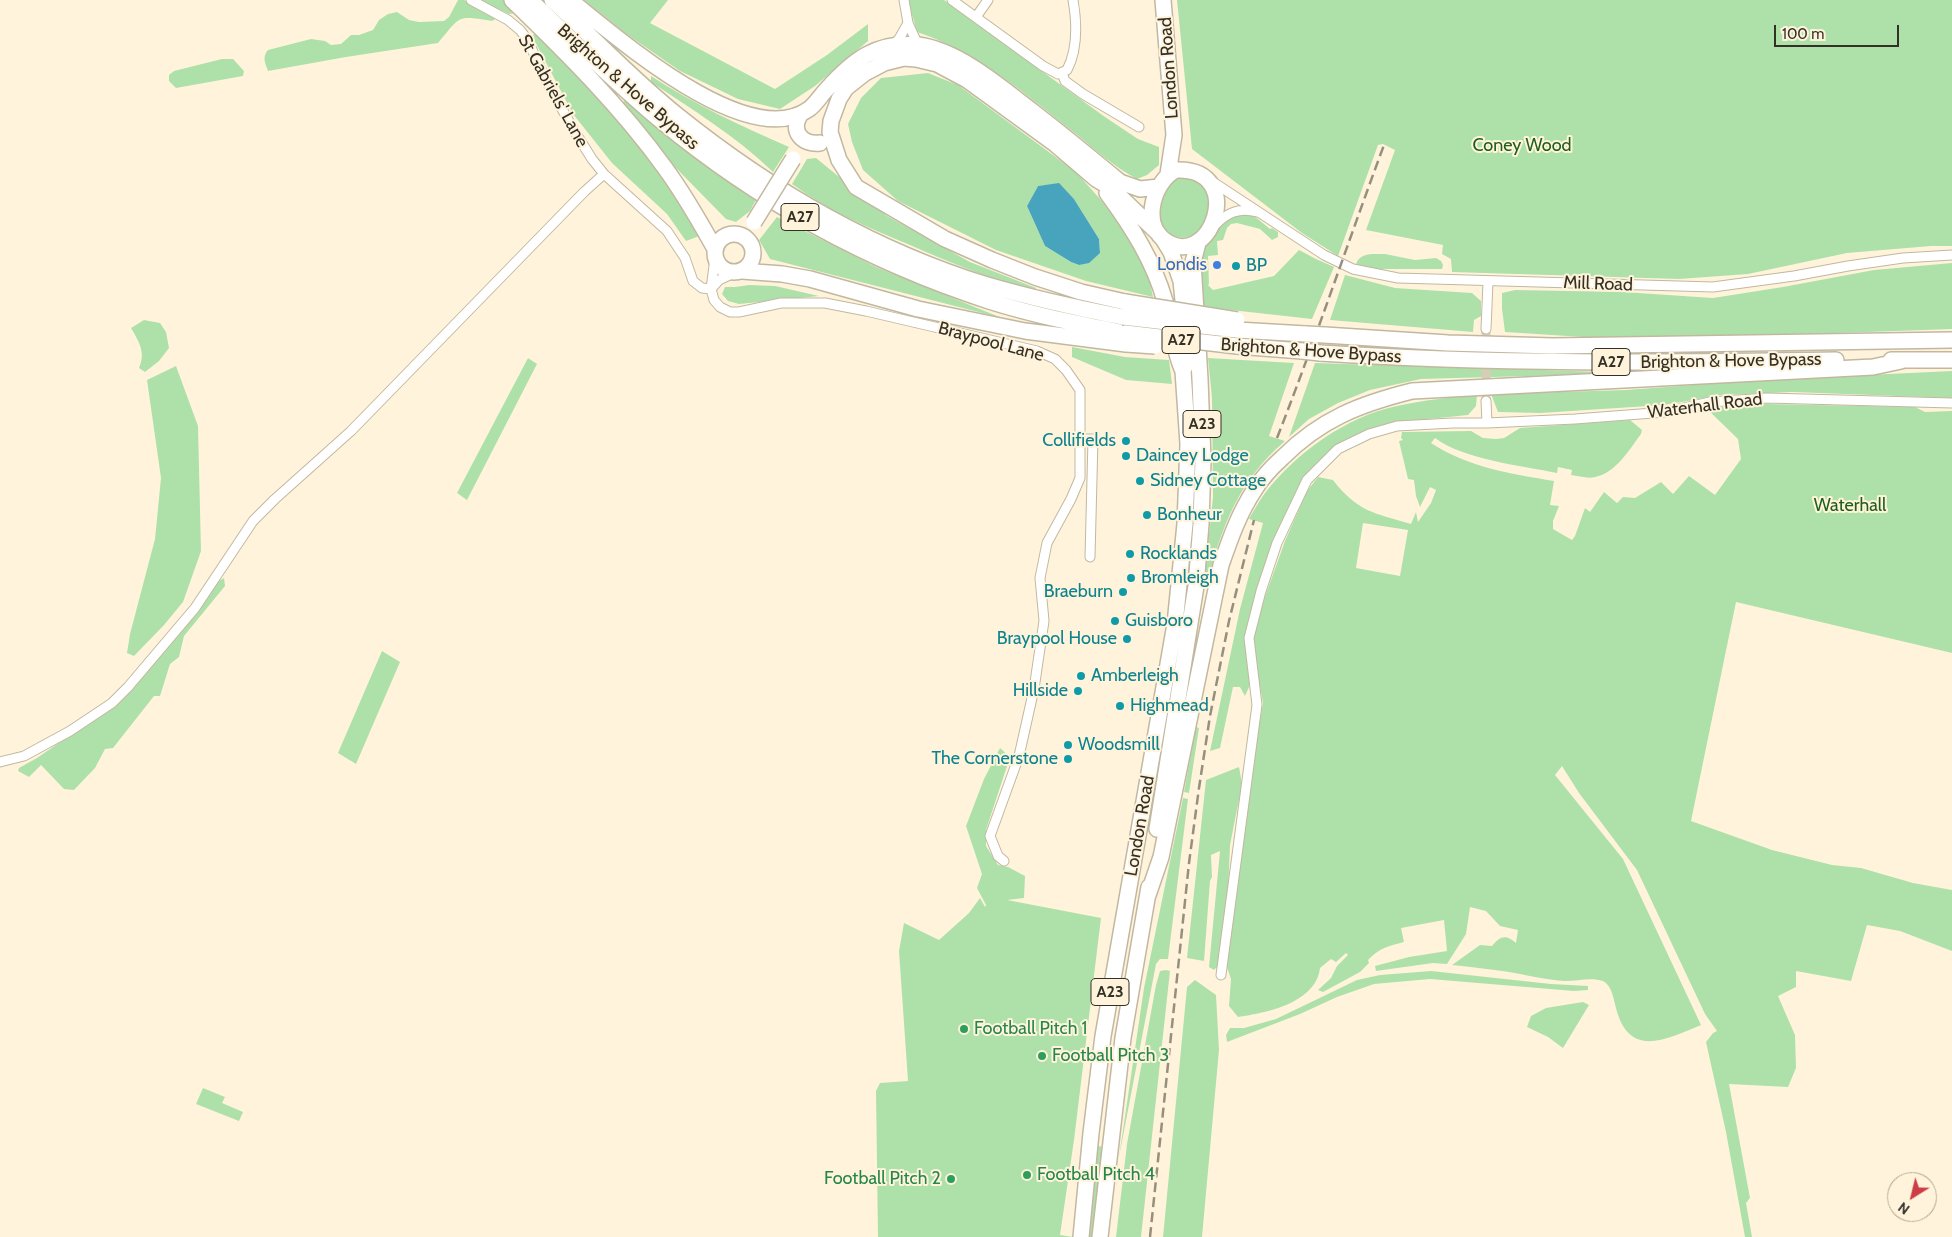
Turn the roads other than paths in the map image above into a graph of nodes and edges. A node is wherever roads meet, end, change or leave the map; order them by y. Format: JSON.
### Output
{"nodes":[{"id":1,"x":471,"y":0,"type":"edge"},
{"id":2,"x":512,"y":0,"type":"edge"},
{"id":3,"x":530,"y":0,"type":"edge"},
{"id":4,"x":552,"y":0,"type":"edge"},
{"id":5,"x":570,"y":0,"type":"edge"},
{"id":6,"x":904,"y":0,"type":"edge"},
{"id":7,"x":952,"y":0,"type":"edge"},
{"id":8,"x":988,"y":0,"type":"edge"},
{"id":9,"x":1073,"y":0,"type":"edge"},
{"id":10,"x":1163,"y":0,"type":"edge"},
{"id":11,"x":976,"y":17,"type":"junction"},
{"id":12,"x":908,"y":22,"type":"junction"},
{"id":13,"x":892,"y":45,"type":"junction"},
{"id":14,"x":918,"y":45,"type":"junction"},
{"id":15,"x":1062,"y":73,"type":"junction"},
{"id":16,"x":856,"y":80,"type":"junction"},
{"id":17,"x":802,"y":117,"type":"junction"},
{"id":18,"x":1139,"y":128,"type":"dead end"},
{"id":19,"x":827,"y":132,"type":"junction"},
{"id":20,"x":1174,"y":136,"type":"junction"},
{"id":21,"x":793,"y":159,"type":"junction"},
{"id":22,"x":1194,"y":170,"type":"junction"},
{"id":23,"x":604,"y":174,"type":"junction"},
{"id":24,"x":1168,"y":174,"type":"junction"},
{"id":25,"x":1096,"y":179,"type":"junction"},
{"id":26,"x":1208,"y":179,"type":"junction"},
{"id":27,"x":1159,"y":187,"type":"junction"},
{"id":28,"x":874,"y":197,"type":"junction"},
{"id":29,"x":1259,"y":212,"type":"junction"},
{"id":30,"x":1212,"y":227,"type":"junction"},
{"id":31,"x":1161,"y":236,"type":"junction"},
{"id":32,"x":743,"y":238,"type":"junction"},
{"id":33,"x":1198,"y":243,"type":"junction"},
{"id":34,"x":715,"y":254,"type":"junction"},
{"id":35,"x":1952,"y":255,"type":"edge"},
{"id":36,"x":738,"y":272,"type":"junction"},
{"id":37,"x":1488,"y":282,"type":"junction"},
{"id":38,"x":711,"y":288,"type":"junction"},
{"id":39,"x":1124,"y":310,"type":"junction"},
{"id":40,"x":1486,"y":329,"type":"tunnel mouth"},
{"id":41,"x":1126,"y":338,"type":"junction"},
{"id":42,"x":1952,"y":340,"type":"edge"},
{"id":43,"x":1952,"y":360,"type":"edge"},
{"id":44,"x":1901,"y":361,"type":"junction"},
{"id":45,"x":1184,"y":371,"type":"junction"},
{"id":46,"x":1486,"y":401,"type":"tunnel mouth"},
{"id":47,"x":1952,"y":402,"type":"edge"},
{"id":48,"x":1487,"y":423,"type":"junction"},
{"id":49,"x":1080,"y":438,"type":"junction"},
{"id":50,"x":1090,"y":557,"type":"dead end"},
{"id":51,"x":0,"y":762,"type":"edge"},
{"id":52,"x":1004,"y":861,"type":"dead end"},
{"id":53,"x":1148,"y":895,"type":"junction"},
{"id":54,"x":1221,"y":975,"type":"dead end"},
{"id":55,"x":1081,"y":1237,"type":"edge"},
{"id":56,"x":1100,"y":1237,"type":"edge"}],
"edges":[{"from":1,"to":23,"type":"street","name":"St Gabriels' Lane"},
{"from":2,"to":34,"type":"highway"},
{"from":3,"to":41,"type":"highway","name":"Brighton & Hove Bypass","number":"A27"},
{"from":4,"to":39,"type":"highway","name":"Brighton & Hove Bypass","number":"A27"},
{"from":5,"to":17,"type":"highway"},
{"from":6,"to":12,"type":"street"},
{"from":7,"to":11,"type":"street"},
{"from":8,"to":11,"type":"street"},
{"from":9,"to":15,"type":"street"},
{"from":10,"to":20,"type":"highway","name":"London Road"},
{"from":11,"to":15,"type":"street"},
{"from":12,"to":13,"type":"street"},
{"from":12,"to":14,"type":"street"},
{"from":13,"to":14,"type":"highway"},
{"from":13,"to":17,"type":"highway"},
{"from":14,"to":27,"type":"highway"},
{"from":15,"to":18,"type":"street"},
{"from":16,"to":19,"type":"highway"},
{"from":16,"to":25,"type":"highway"},
{"from":16,"to":28,"type":"highway","number":"A27"},
{"from":17,"to":19,"type":"highway"},
{"from":17,"to":19,"type":"highway"},
{"from":17,"to":21,"type":"highway","number":"A27"},
{"from":19,"to":21,"type":"highway","number":"A27"},
{"from":19,"to":28,"type":"highway","number":"A27"},
{"from":20,"to":22,"type":"highway","name":"London Road"},
{"from":20,"to":24,"type":"highway","name":"London Road"},
{"from":21,"to":32,"type":"highway","number":"A27","bridge":true},
{"from":22,"to":24,"type":"highway"},
{"from":22,"to":26,"type":"highway"},
{"from":23,"to":38,"type":"street","name":"St Gabriels' Lane"},
{"from":23,"to":51,"type":"street"},
{"from":24,"to":27,"type":"highway"},
{"from":25,"to":31,"type":"highway"},
{"from":25,"to":45,"type":"highway"},
{"from":26,"to":29,"type":"street","name":"Mill Road"},
{"from":26,"to":30,"type":"highway"},
{"from":27,"to":31,"type":"highway"},
{"from":28,"to":39,"type":"highway","number":"A27"},
{"from":29,"to":30,"type":"street"},
{"from":29,"to":37,"type":"street","name":"Mill Road"},
{"from":30,"to":33,"type":"highway"},
{"from":31,"to":33,"type":"highway"},
{"from":31,"to":45,"type":"highway","name":"London Road","number":"A23"},
{"from":32,"to":34,"type":"highway"},
{"from":32,"to":36,"type":"highway"},
{"from":33,"to":53,"type":"highway","name":"London Road","number":"A23"},
{"from":34,"to":36,"type":"highway"},
{"from":34,"to":38,"type":"street"},
{"from":35,"to":37,"type":"street","name":"Mill Road"},
{"from":36,"to":38,"type":"street"},
{"from":36,"to":41,"type":"highway","number":"A27"},
{"from":37,"to":40,"type":"street"},
{"from":38,"to":49,"type":"street","name":"Braypool Lane"},
{"from":39,"to":42,"type":"highway","name":"Brighton & Hove Bypass","number":"A27","bridge":true},
{"from":41,"to":44,"type":"highway","name":"Brighton & Hove Bypass","number":"A27","bridge":true},
{"from":43,"to":44,"type":"highway","name":"Brighton & Hove Bypass","number":"A27"},
{"from":44,"to":53,"type":"highway"},
{"from":45,"to":55,"type":"highway","name":"London Road","number":"A23"},
{"from":46,"to":48,"type":"street"},
{"from":47,"to":48,"type":"street","name":"Waterhall Road"},
{"from":48,"to":54,"type":"street","name":"Waterhall Road"},
{"from":49,"to":50,"type":"street"},
{"from":49,"to":52,"type":"street","name":"Braypool Lane"},
{"from":53,"to":56,"type":"highway","name":"London Road","number":"A23"}]}
